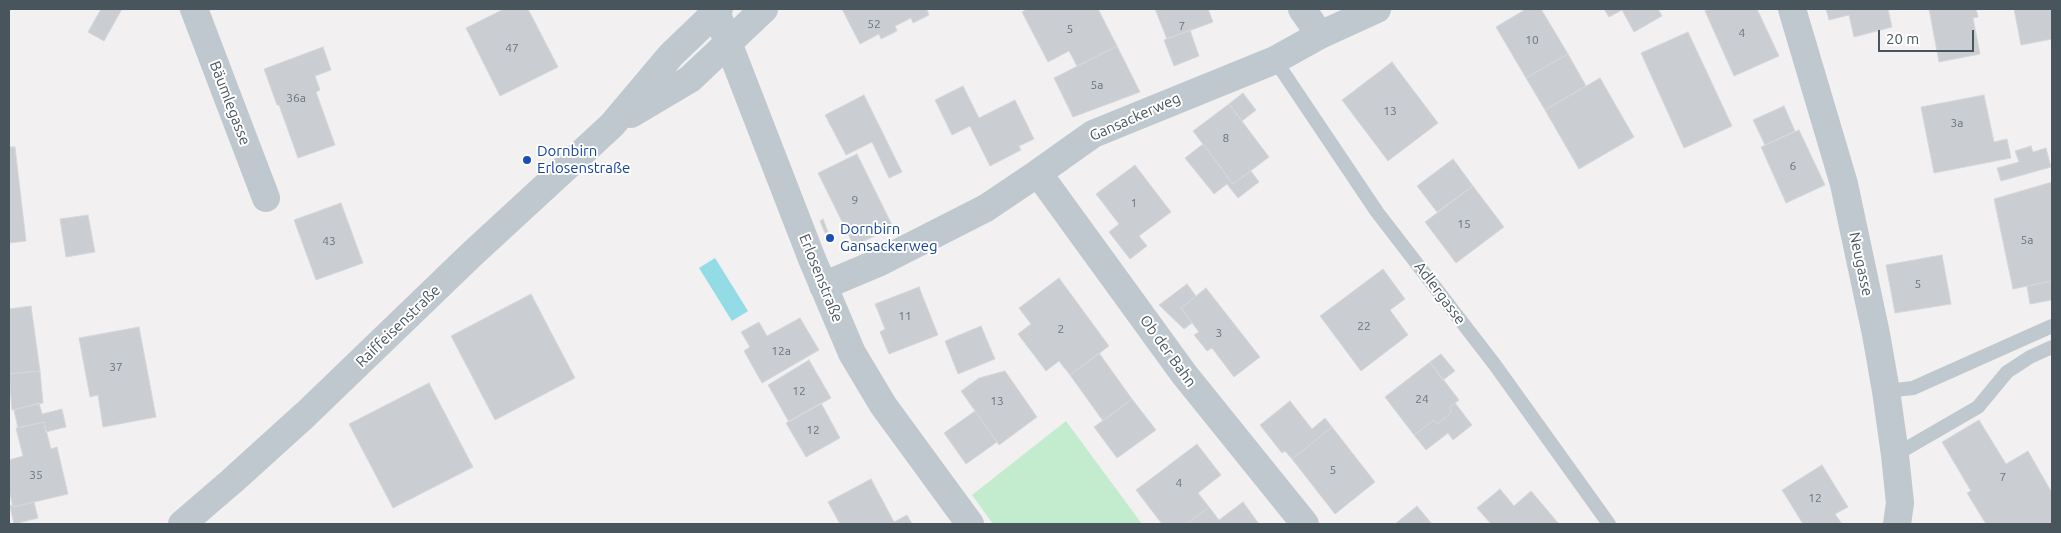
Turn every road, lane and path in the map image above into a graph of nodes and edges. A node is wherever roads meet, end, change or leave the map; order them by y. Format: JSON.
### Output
{"nodes":[{"id":1,"x":194,"y":9,"type":"edge"},
{"id":2,"x":764,"y":9,"type":"edge"},
{"id":3,"x":1302,"y":9,"type":"edge"},
{"id":4,"x":1377,"y":9,"type":"edge"},
{"id":5,"x":1792,"y":9,"type":"edge"},
{"id":6,"x":716,"y":10,"type":"edge"},
{"id":7,"x":1320,"y":35,"type":"junction"},
{"id":8,"x":729,"y":43,"type":"junction"},
{"id":9,"x":1275,"y":60,"type":"junction"},
{"id":10,"x":612,"y":125,"type":"junction"},
{"id":11,"x":1038,"y":173,"type":"junction"},
{"id":12,"x":266,"y":198,"type":"dead end"},
{"id":13,"x":823,"y":286,"type":"junction"},
{"id":14,"x":2052,"y":326,"type":"edge"},
{"id":15,"x":2052,"y":347,"type":"edge"},
{"id":16,"x":1886,"y":391,"type":"junction"},
{"id":17,"x":1895,"y":455,"type":"junction"},
{"id":18,"x":182,"y":524,"type":"edge"},
{"id":19,"x":970,"y":524,"type":"edge"},
{"id":20,"x":1304,"y":524,"type":"edge"},
{"id":21,"x":1608,"y":524,"type":"edge"},
{"id":22,"x":1898,"y":524,"type":"edge"}],
"edges":[{"from":1,"to":12,"type":"street","name":"Bäumlegasse"},
{"from":2,"to":8,"type":"street","name":"Raiffeisenstraße"},
{"from":3,"to":7,"type":"street"},
{"from":4,"to":7,"type":"street","name":"Gansackerweg"},
{"from":5,"to":16,"type":"street","name":"Neugasse"},
{"from":6,"to":8,"type":"street","name":"Erlosenstraße"},
{"from":6,"to":10,"type":"street","name":"Raiffeisenstraße"},
{"from":7,"to":9,"type":"street","name":"Gansackerweg"},
{"from":8,"to":10,"type":"street","name":"Raiffeisenstraße"},
{"from":8,"to":13,"type":"street","name":"Erlosenstraße"},
{"from":9,"to":11,"type":"street","name":"Gansackerweg"},
{"from":9,"to":21,"type":"lane","name":"Adlergasse"},
{"from":10,"to":18,"type":"street","name":"Raiffeisenstraße"},
{"from":11,"to":13,"type":"street","name":"Gansackerweg"},
{"from":11,"to":20,"type":"street","name":"Ob der Bahn"},
{"from":13,"to":19,"type":"street","name":"Erlosenstraße"},
{"from":14,"to":16,"type":"lane"},
{"from":15,"to":17,"type":"lane"},
{"from":16,"to":17,"type":"street","name":"Neugasse"},
{"from":17,"to":22,"type":"street","name":"Neugasse"}]}
